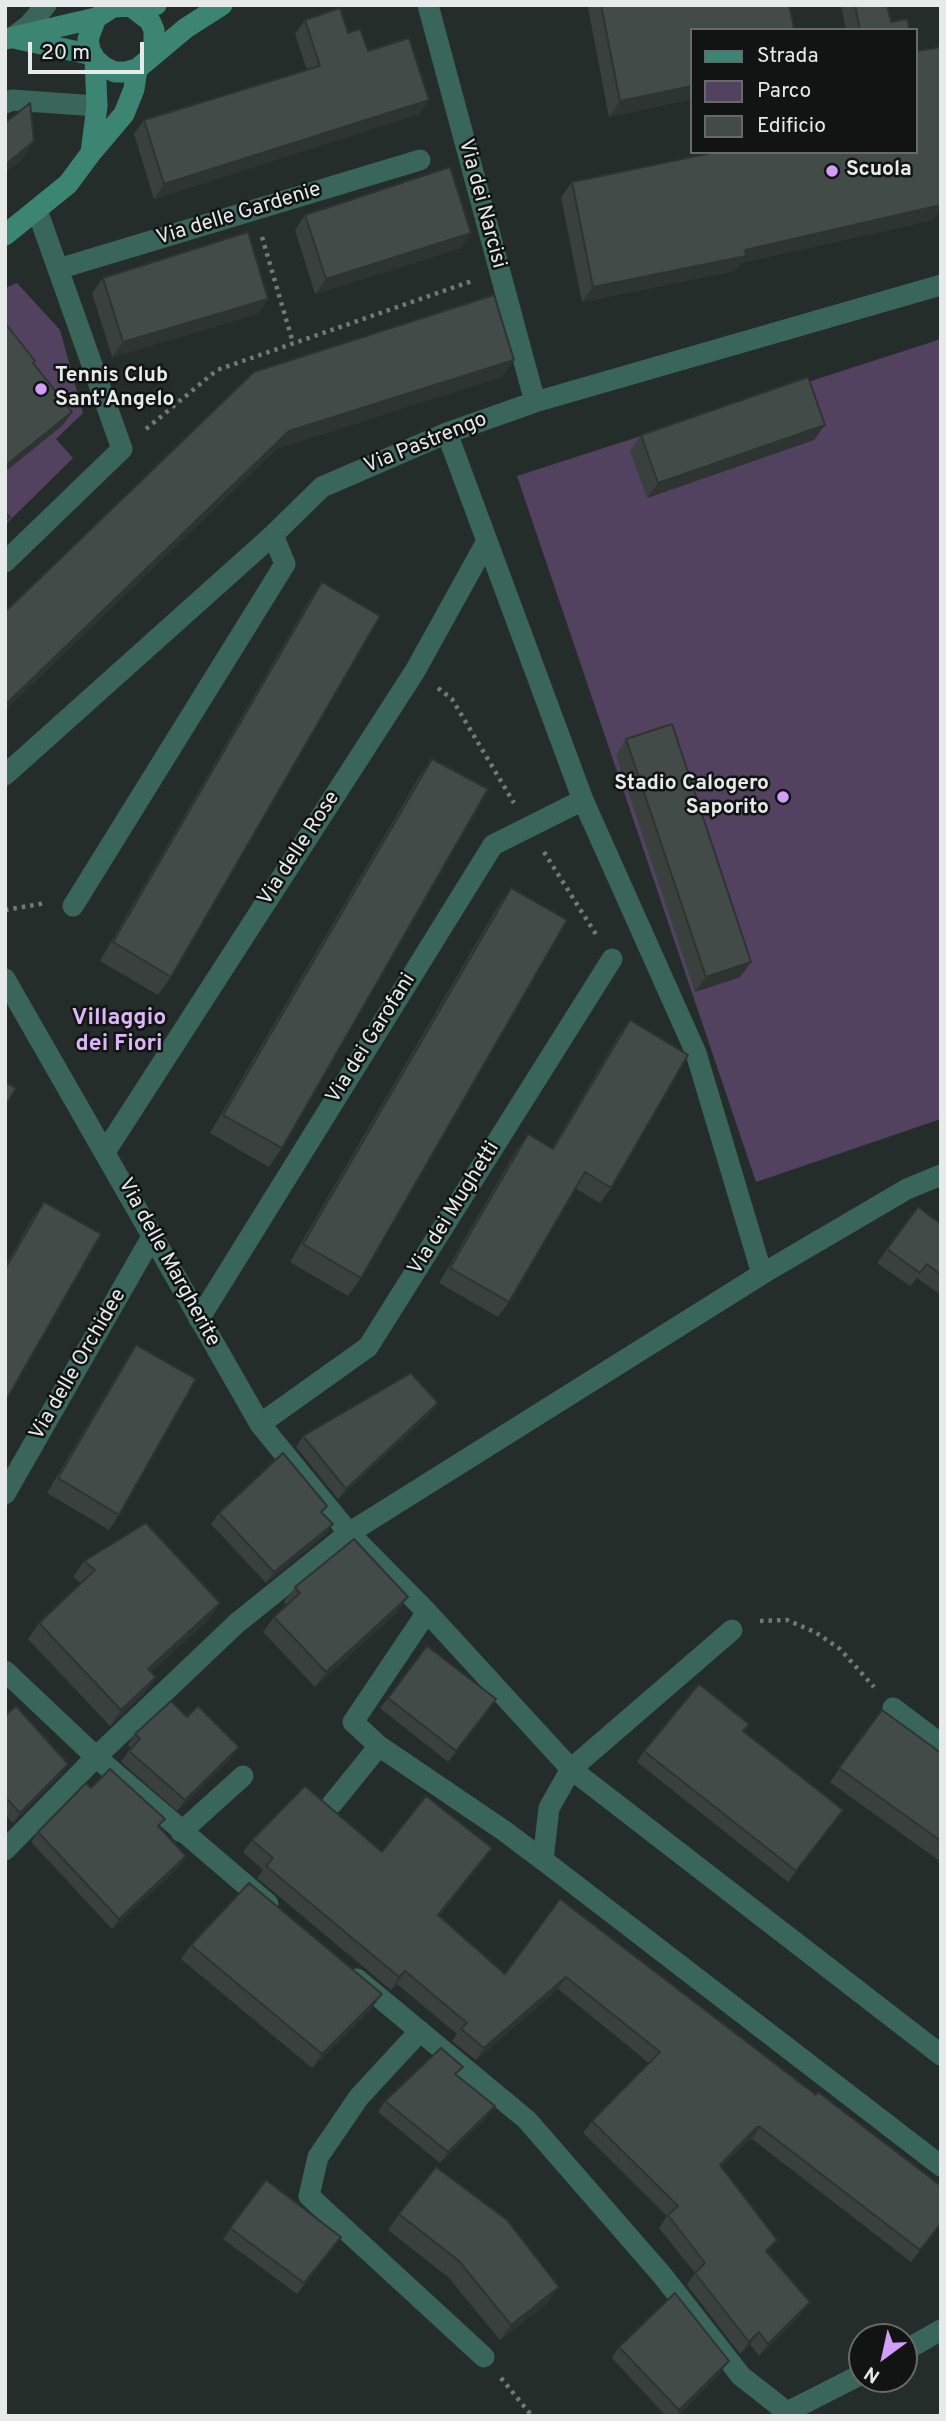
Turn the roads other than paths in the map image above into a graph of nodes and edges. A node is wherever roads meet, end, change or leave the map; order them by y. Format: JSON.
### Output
{"nodes":[{"id":1,"x":46,"y":5,"type":"edge"},
{"id":2,"x":156,"y":5,"type":"edge"},
{"id":3,"x":222,"y":5,"type":"edge"},
{"id":4,"x":428,"y":5,"type":"edge"},
{"id":5,"x":114,"y":10,"type":"edge"},
{"id":6,"x":9,"y":38,"type":"edge"},
{"id":7,"x":94,"y":57,"type":"junction"},
{"id":8,"x":143,"y":64,"type":"junction"},
{"id":9,"x":5,"y":103,"type":"edge"},
{"id":10,"x":97,"y":106,"type":"junction"},
{"id":11,"x":91,"y":153,"type":"junction"},
{"id":12,"x":420,"y":160,"type":"dead end"},
{"id":13,"x":37,"y":210,"type":"junction"},
{"id":14,"x":5,"y":235,"type":"edge"},
{"id":15,"x":58,"y":270,"type":"junction"},
{"id":16,"x":941,"y":285,"type":"edge"},
{"id":17,"x":535,"y":402,"type":"junction"},
{"id":18,"x":447,"y":433,"type":"junction"},
{"id":19,"x":273,"y":535,"type":"junction"},
{"id":20,"x":487,"y":541,"type":"junction"},
{"id":21,"x":5,"y":562,"type":"edge"},
{"id":22,"x":5,"y":775,"type":"edge"},
{"id":23,"x":583,"y":800,"type":"junction"},
{"id":24,"x":73,"y":906,"type":"road end"},
{"id":25,"x":612,"y":959,"type":"dead end"},
{"id":26,"x":5,"y":979,"type":"edge"},
{"id":27,"x":105,"y":1152,"type":"junction"},
{"id":28,"x":941,"y":1175,"type":"edge"},
{"id":29,"x":153,"y":1235,"type":"junction"},
{"id":30,"x":762,"y":1274,"type":"junction"},
{"id":31,"x":199,"y":1319,"type":"junction"},
{"id":32,"x":260,"y":1424,"type":"junction"},
{"id":33,"x":5,"y":1494,"type":"edge"},
{"id":34,"x":349,"y":1532,"type":"junction"},
{"id":35,"x":427,"y":1612,"type":"junction"},
{"id":36,"x":732,"y":1630,"type":"road end"},
{"id":37,"x":5,"y":1671,"type":"edge"},
{"id":38,"x":893,"y":1708,"type":"road end"},
{"id":39,"x":941,"y":1744,"type":"edge"},
{"id":40,"x":379,"y":1746,"type":"junction"},
{"id":41,"x":96,"y":1757,"type":"junction"},
{"id":42,"x":572,"y":1769,"type":"junction"},
{"id":43,"x":243,"y":1776,"type":"dead end"},
{"id":44,"x":332,"y":1804,"type":"dead end"},
{"id":45,"x":181,"y":1832,"type":"junction"},
{"id":46,"x":5,"y":1850,"type":"edge"},
{"id":47,"x":542,"y":1860,"type":"junction"},
{"id":48,"x":285,"y":1918,"type":"edge"},
{"id":49,"x":337,"y":1962,"type":"edge"},
{"id":50,"x":420,"y":2031,"type":"junction"},
{"id":51,"x":941,"y":2055,"type":"edge"},
{"id":52,"x":941,"y":2166,"type":"edge"},
{"id":53,"x":941,"y":2330,"type":"edge"},
{"id":54,"x":918,"y":2343,"type":"edge"},
{"id":55,"x":484,"y":2357,"type":"road end"},
{"id":56,"x":848,"y":2382,"type":"edge"},
{"id":57,"x":787,"y":2415,"type":"edge"}],
"edges":[{"from":1,"to":6,"type":"street"},
{"from":2,"to":5,"type":"main road"},
{"from":3,"to":8,"type":"main road"},
{"from":4,"to":17,"type":"street","name":"Via dei Narcisi"},
{"from":5,"to":6,"type":"main road"},
{"from":5,"to":7,"type":"main road"},
{"from":5,"to":8,"type":"main road"},
{"from":6,"to":7,"type":"main road"},
{"from":7,"to":8,"type":"main road"},
{"from":7,"to":10,"type":"main road"},
{"from":8,"to":11,"type":"main road"},
{"from":9,"to":10,"type":"street"},
{"from":10,"to":11,"type":"main road"},
{"from":11,"to":13,"type":"main road"},
{"from":12,"to":15,"type":"street","name":"Via delle Gardenie"},
{"from":13,"to":14,"type":"main road"},
{"from":13,"to":15,"type":"street"},
{"from":15,"to":21,"type":"street"},
{"from":16,"to":17,"type":"street","name":"Via Pastrengo"},
{"from":17,"to":18,"type":"street","name":"Via Pastrengo"},
{"from":18,"to":19,"type":"street","name":"Via Pastrengo"},
{"from":18,"to":20,"type":"street"},
{"from":19,"to":22,"type":"street","name":"Via Pastrengo"},
{"from":19,"to":24,"type":"street"},
{"from":20,"to":23,"type":"street"},
{"from":20,"to":27,"type":"street","name":"Via delle Rose"},
{"from":23,"to":30,"type":"street"},
{"from":23,"to":31,"type":"street","name":"Via dei Garofani"},
{"from":25,"to":32,"type":"street","name":"Via dei Mughetti"},
{"from":26,"to":27,"type":"street","name":"Via delle Margherite"},
{"from":27,"to":29,"type":"street","name":"Via delle Margherite"},
{"from":28,"to":30,"type":"street"},
{"from":29,"to":31,"type":"street","name":"Via delle Margherite"},
{"from":29,"to":33,"type":"street","name":"Via delle Orchidee"},
{"from":30,"to":34,"type":"street"},
{"from":31,"to":32,"type":"street","name":"Via delle Margherite"},
{"from":32,"to":34,"type":"street","name":"Via delle Margherite"},
{"from":34,"to":35,"type":"street","name":"Via delle Margherite"},
{"from":34,"to":41,"type":"street"},
{"from":35,"to":40,"type":"street"},
{"from":35,"to":42,"type":"street","name":"Via delle Margherite"},
{"from":36,"to":42,"type":"street"},
{"from":37,"to":41,"type":"street"},
{"from":38,"to":39,"type":"street"},
{"from":40,"to":44,"type":"street"},
{"from":40,"to":47,"type":"street"},
{"from":41,"to":45,"type":"street"},
{"from":41,"to":46,"type":"street"},
{"from":42,"to":47,"type":"street"},
{"from":42,"to":51,"type":"street","name":"Via delle Margherite"},
{"from":43,"to":45,"type":"street"},
{"from":45,"to":48,"type":"street"},
{"from":47,"to":52,"type":"street"},
{"from":49,"to":50,"type":"street"},
{"from":50,"to":55,"type":"street"},
{"from":50,"to":57,"type":"street"},
{"from":53,"to":54,"type":"street"},
{"from":56,"to":57,"type":"street"}]}
